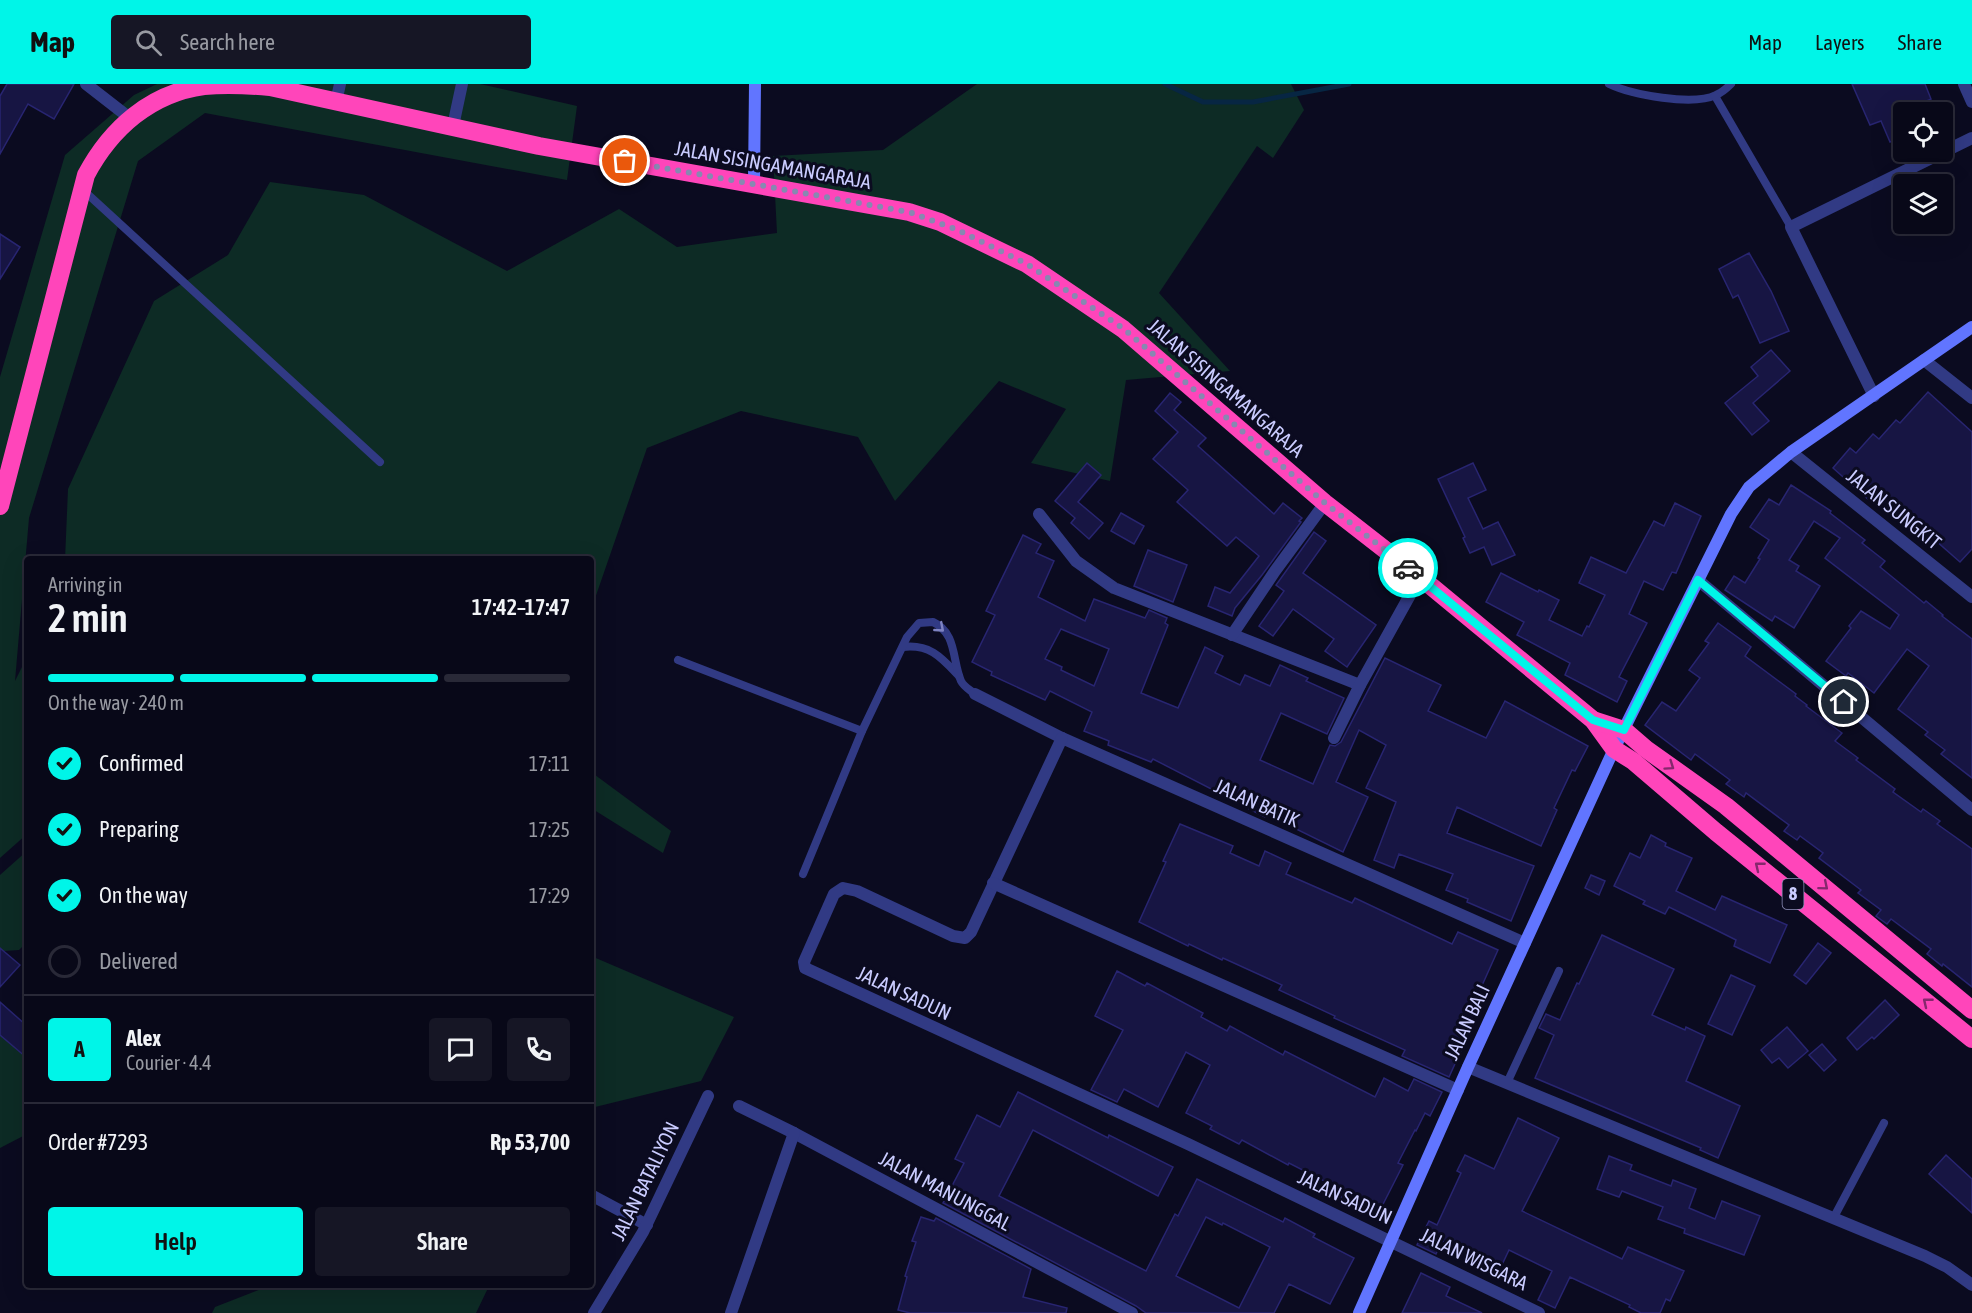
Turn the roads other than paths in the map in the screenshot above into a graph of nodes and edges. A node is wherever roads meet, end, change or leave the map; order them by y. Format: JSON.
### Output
{"nodes":[{"id":1,"x":86,"y":84,"type":"edge"},
{"id":2,"x":462,"y":84,"type":"edge"},
{"id":3,"x":755,"y":84,"type":"edge"},
{"id":4,"x":1610,"y":84,"type":"edge"},
{"id":5,"x":1731,"y":84,"type":"edge"},
{"id":6,"x":1964,"y":84,"type":"edge"},
{"id":7,"x":338,"y":93,"type":"edge"},
{"id":8,"x":1715,"y":96,"type":"junction"},
{"id":9,"x":1972,"y":102,"type":"edge"},
{"id":10,"x":131,"y":118,"type":"junction"},
{"id":11,"x":453,"y":126,"type":"junction"},
{"id":12,"x":1972,"y":138,"type":"edge"},
{"id":13,"x":754,"y":183,"type":"junction"},
{"id":14,"x":81,"y":188,"type":"junction"},
{"id":15,"x":1791,"y":227,"type":"junction"},
{"id":16,"x":1972,"y":327,"type":"edge"},
{"id":17,"x":1924,"y":360,"type":"junction"},
{"id":18,"x":1874,"y":396,"type":"junction"},
{"id":19,"x":1972,"y":398,"type":"edge"},
{"id":20,"x":1791,"y":452,"type":"junction"},
{"id":21,"x":380,"y":462,"type":"dead end"},
{"id":22,"x":1325,"y":503,"type":"junction"},
{"id":23,"x":0,"y":506,"type":"edge"},
{"id":24,"x":1039,"y":514,"type":"dead end"},
{"id":25,"x":1420,"y":577,"type":"junction"},
{"id":26,"x":1698,"y":580,"type":"junction"},
{"id":27,"x":1972,"y":597,"type":"edge"},
{"id":28,"x":1232,"y":635,"type":"junction"},
{"id":29,"x":903,"y":646,"type":"junction"},
{"id":30,"x":678,"y":660,"type":"dead end"},
{"id":31,"x":960,"y":676,"type":"junction"},
{"id":32,"x":1360,"y":685,"type":"junction"},
{"id":33,"x":975,"y":694,"type":"joint"},
{"id":34,"x":1593,"y":720,"type":"junction"},
{"id":35,"x":1624,"y":730,"type":"junction"},
{"id":36,"x":862,"y":731,"type":"junction"},
{"id":37,"x":1062,"y":738,"type":"junction"},
{"id":38,"x":1334,"y":738,"type":"dead end"},
{"id":39,"x":1614,"y":749,"type":"junction"},
{"id":40,"x":1972,"y":810,"type":"edge"},
{"id":41,"x":803,"y":874,"type":"dead end"},
{"id":42,"x":993,"y":883,"type":"junction"},
{"id":43,"x":1526,"y":943,"type":"junction"},
{"id":44,"x":1559,"y":970,"type":"dead end"},
{"id":45,"x":1972,"y":1010,"type":"edge"},
{"id":46,"x":1972,"y":1039,"type":"edge"},
{"id":47,"x":1468,"y":1067,"type":"junction"},
{"id":48,"x":1507,"y":1083,"type":"junction"},
{"id":49,"x":1458,"y":1090,"type":"junction"},
{"id":50,"x":708,"y":1096,"type":"dead end"},
{"id":51,"x":739,"y":1106,"type":"dead end"},
{"id":52,"x":1884,"y":1124,"type":"dead end"},
{"id":53,"x":794,"y":1133,"type":"junction"},
{"id":54,"x":594,"y":1196,"type":"edge"},
{"id":55,"x":1834,"y":1217,"type":"junction"},
{"id":56,"x":647,"y":1225,"type":"junction"},
{"id":57,"x":1392,"y":1241,"type":"junction"},
{"id":58,"x":1972,"y":1285,"type":"edge"},
{"id":59,"x":594,"y":1313,"type":"edge"},
{"id":60,"x":731,"y":1313,"type":"edge"},
{"id":61,"x":1132,"y":1313,"type":"edge"},
{"id":62,"x":1359,"y":1313,"type":"edge"},
{"id":63,"x":1539,"y":1313,"type":"edge"}],
"edges":[{"from":1,"to":10,"type":"street"},
{"from":2,"to":11,"type":"street"},
{"from":3,"to":13,"type":"street"},
{"from":4,"to":8,"type":"lane"},
{"from":5,"to":8,"type":"lane"},
{"from":6,"to":9,"type":"street"},
{"from":7,"to":10,"type":"highway","name":"JALAN SISINGAMANGARAJA","number":"8"},
{"from":7,"to":11,"type":"highway","name":"JALAN SISINGAMANGARAJA","number":"8"},
{"from":8,"to":15,"type":"lane"},
{"from":10,"to":14,"type":"highway","name":"JALAN SISINGAMANGARAJA","number":"8"},
{"from":11,"to":13,"type":"highway","name":"JALAN SISINGAMANGARAJA","number":"8"},
{"from":12,"to":15,"type":"street"},
{"from":13,"to":22,"type":"highway","name":"JALAN SISINGAMANGARAJA","number":"8"},
{"from":14,"to":21,"type":"lane"},
{"from":14,"to":23,"type":"highway","name":"JALAN SISINGAMANGARAJA","number":"8"},
{"from":15,"to":18,"type":"street"},
{"from":16,"to":17,"type":"street","name":"JALAN BALI"},
{"from":17,"to":18,"type":"street","name":"JALAN BALI"},
{"from":17,"to":19,"type":"street"},
{"from":18,"to":20,"type":"street","name":"JALAN BALI"},
{"from":20,"to":26,"type":"street","name":"JALAN BALI"},
{"from":20,"to":27,"type":"street","name":"JALAN SUNGKIT"},
{"from":22,"to":25,"type":"highway","name":"JALAN SISINGAMANGARAJA","number":"8"},
{"from":22,"to":28,"type":"street"},
{"from":24,"to":28,"type":"street"},
{"from":25,"to":32,"type":"street"},
{"from":25,"to":34,"type":"highway","name":"JALAN SISINGAMANGARAJA","number":"8"},
{"from":26,"to":35,"type":"street","name":"JALAN BALI"},
{"from":26,"to":40,"type":"street"},
{"from":28,"to":32,"type":"street"},
{"from":29,"to":31,"type":"lane"},
{"from":29,"to":31,"type":"lane","one_way":true},
{"from":29,"to":36,"type":"lane"},
{"from":30,"to":36,"type":"lane"},
{"from":31,"to":33,"type":"lane"},
{"from":32,"to":38,"type":"street"},
{"from":33,"to":37,"type":"street","name":"JALAN BATIK"},
{"from":34,"to":35,"type":"highway","name":"JALAN SISINGAMANGARAJA","number":"8"},
{"from":34,"to":39,"type":"highway","name":"JALAN SISINGAMANGARAJA","number":"8"},
{"from":35,"to":39,"type":"street","name":"JALAN BALI"},
{"from":35,"to":45,"type":"highway","number":"8","one_way":true},
{"from":36,"to":41,"type":"lane"},
{"from":37,"to":42,"type":"street","name":"JALAN SADUN"},
{"from":37,"to":43,"type":"street","name":"JALAN BATIK"},
{"from":39,"to":43,"type":"street","name":"JALAN BALI"},
{"from":46,"to":39,"type":"highway","number":"8","one_way":true},
{"from":42,"to":49,"type":"street"},
{"from":42,"to":57,"type":"street","name":"JALAN SADUN"},
{"from":43,"to":47,"type":"street","name":"JALAN BALI"},
{"from":44,"to":48,"type":"lane"},
{"from":47,"to":48,"type":"street"},
{"from":47,"to":49,"type":"street","name":"JALAN BALI"},
{"from":48,"to":55,"type":"street"},
{"from":49,"to":57,"type":"street","name":"JALAN BALI"},
{"from":50,"to":56,"type":"street","name":"JALAN BATALIYON"},
{"from":51,"to":53,"type":"street","name":"JALAN MANUNGGAL"},
{"from":52,"to":55,"type":"lane"},
{"from":53,"to":60,"type":"street"},
{"from":53,"to":61,"type":"street","name":"JALAN MANUNGGAL"},
{"from":54,"to":56,"type":"street"},
{"from":55,"to":58,"type":"street"},
{"from":56,"to":59,"type":"street","name":"JALAN BATALIYON"},
{"from":57,"to":62,"type":"street","name":"JALAN BALI"},
{"from":57,"to":63,"type":"street","name":"JALAN WISGARA"}]}
